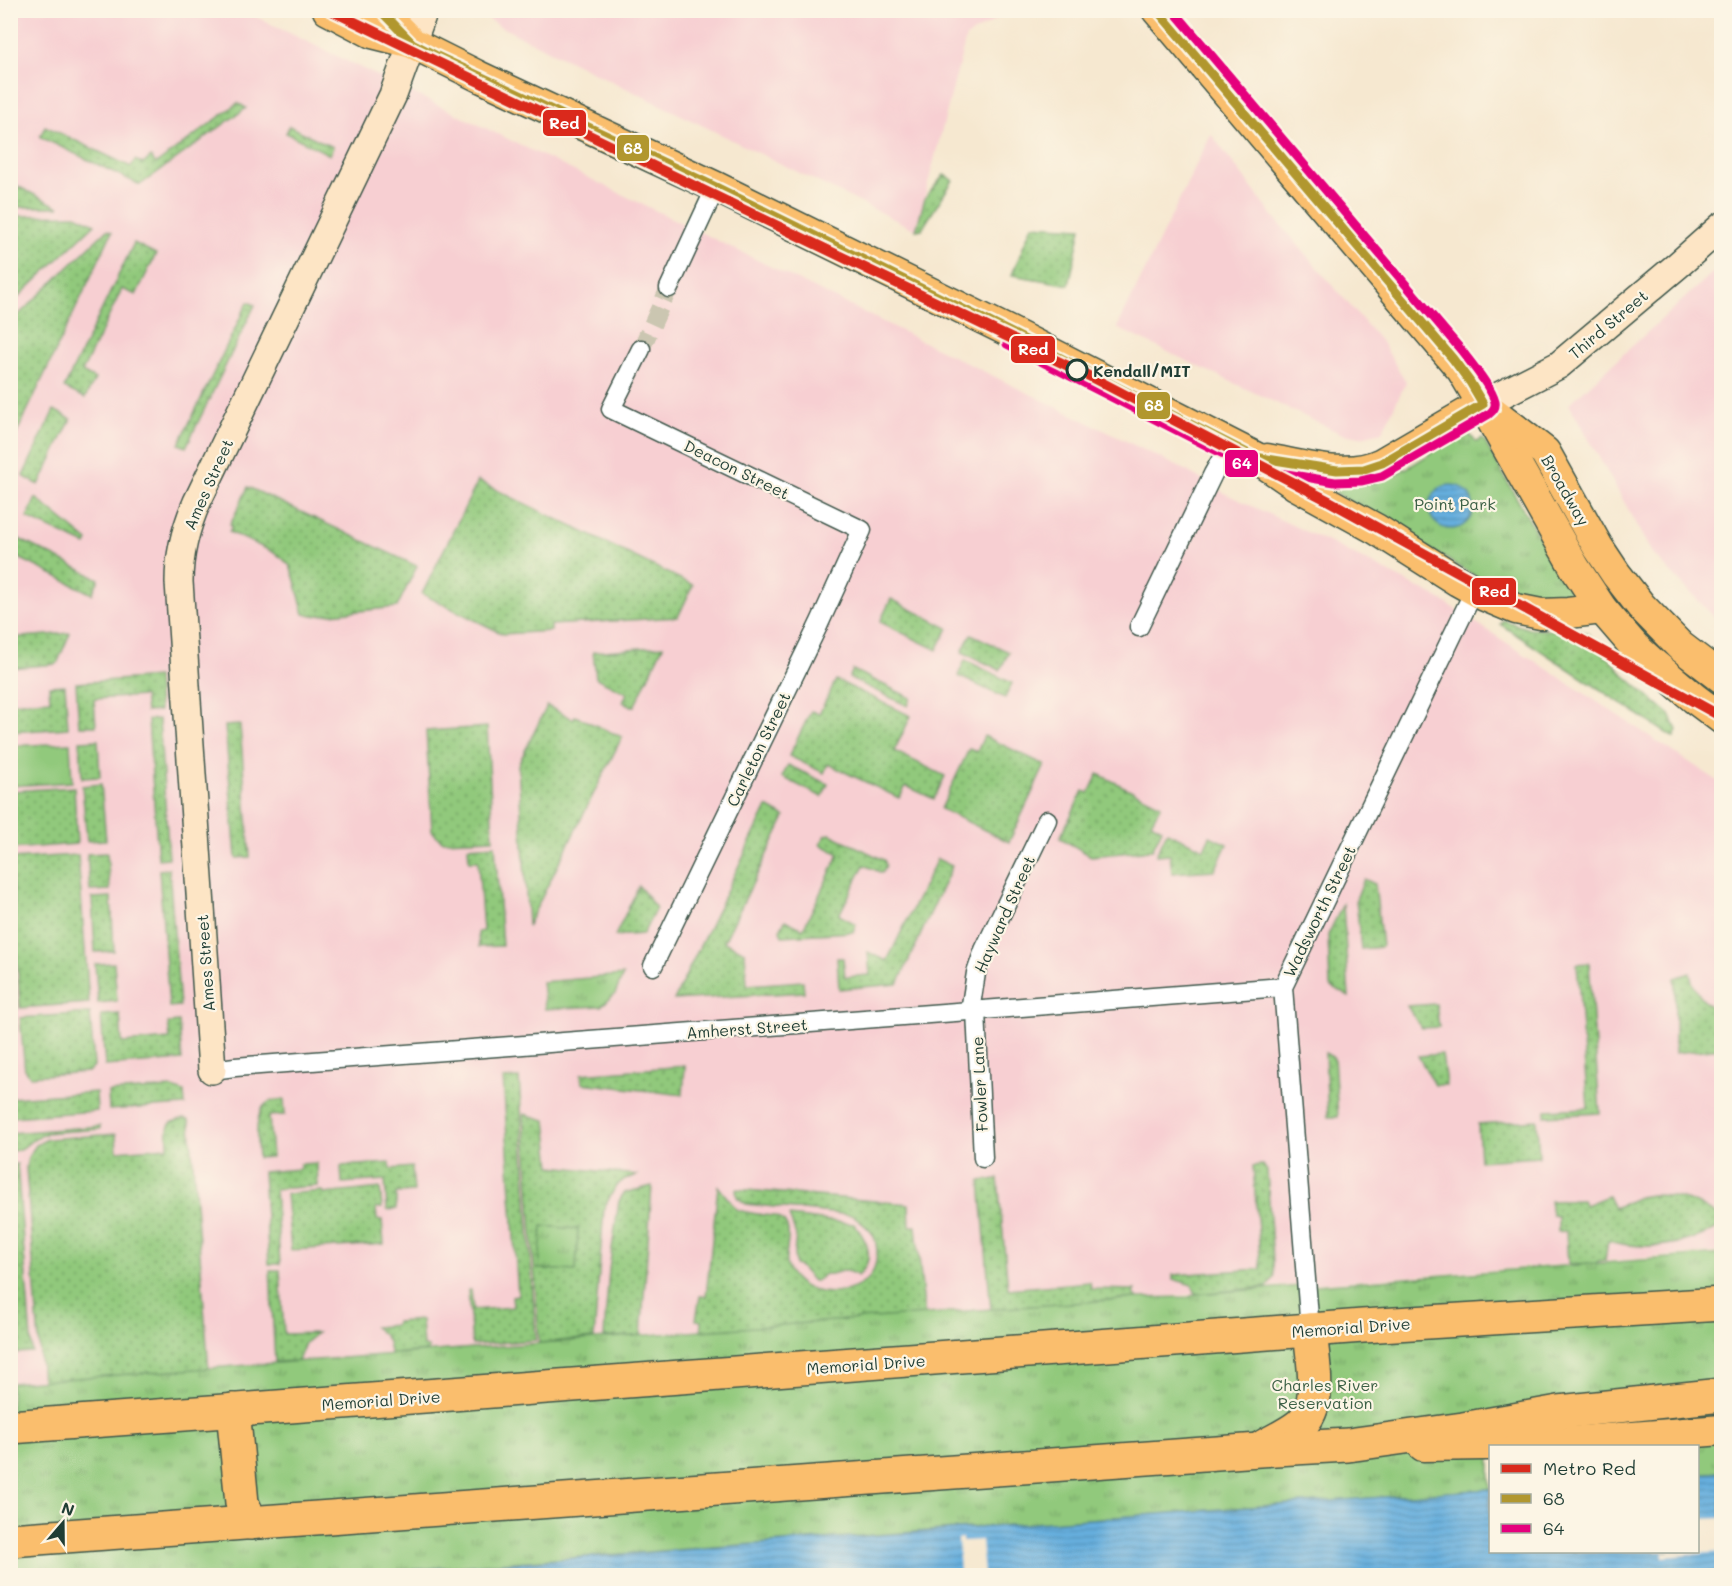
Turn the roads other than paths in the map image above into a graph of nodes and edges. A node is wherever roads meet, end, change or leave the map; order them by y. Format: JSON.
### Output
{"nodes":[{"id":1,"x":328,"y":10,"type":"edge"},
{"id":2,"x":379,"y":10,"type":"edge"},
{"id":3,"x":424,"y":10,"type":"edge"},
{"id":4,"x":1157,"y":10,"type":"edge"},
{"id":5,"x":412,"y":43,"type":"junction"},
{"id":6,"x":716,"y":187,"type":"junction"},
{"id":7,"x":1722,"y":226,"type":"edge"},
{"id":8,"x":669,"y":288,"type":"tunnel mouth"},
{"id":9,"x":641,"y":349,"type":"tunnel mouth"},
{"id":10,"x":1483,"y":404,"type":"junction"},
{"id":11,"x":1242,"y":451,"type":"junction"},
{"id":12,"x":862,"y":530,"type":"joint"},
{"id":13,"x":1474,"y":591,"type":"junction"},
{"id":14,"x":1602,"y":609,"type":"junction"},
{"id":15,"x":1139,"y":627,"type":"dead end"},
{"id":16,"x":1722,"y":678,"type":"edge"},
{"id":17,"x":1722,"y":719,"type":"edge"},
{"id":18,"x":1047,"y":820,"type":"dead end"},
{"id":19,"x":653,"y":966,"type":"dead end"},
{"id":20,"x":1283,"y":987,"type":"junction"},
{"id":21,"x":973,"y":1011,"type":"junction"},
{"id":22,"x":212,"y":1070,"type":"joint"},
{"id":23,"x":982,"y":1158,"type":"dead end"},
{"id":24,"x":1722,"y":1302,"type":"edge"},
{"id":25,"x":1310,"y":1330,"type":"junction"},
{"id":26,"x":1722,"y":1395,"type":"edge"},
{"id":27,"x":232,"y":1410,"type":"junction"},
{"id":28,"x":10,"y":1427,"type":"edge"},
{"id":29,"x":1722,"y":1430,"type":"edge"},
{"id":30,"x":1348,"y":1445,"type":"junction"},
{"id":31,"x":1520,"y":1445,"type":"edge"},
{"id":32,"x":1489,"y":1446,"type":"edge"},
{"id":33,"x":1259,"y":1450,"type":"junction"},
{"id":34,"x":251,"y":1523,"type":"junction"},
{"id":35,"x":10,"y":1540,"type":"edge"}],
"edges":[{"from":1,"to":5,"type":"main road"},
{"from":2,"to":5,"type":"main road"},
{"from":3,"to":5,"type":"street","name":"Ames Street"},
{"from":4,"to":10,"type":"main road","name":"Broadway"},
{"from":5,"to":6,"type":"main road"},
{"from":5,"to":22,"type":"street","name":"Ames Street"},
{"from":6,"to":8,"type":"street"},
{"from":6,"to":11,"type":"main road"},
{"from":7,"to":10,"type":"street","name":"Third Street"},
{"from":9,"to":12,"type":"street","name":"Deacon Street"},
{"from":10,"to":11,"type":"main road"},
{"from":10,"to":14,"type":"main road","name":"Broadway"},
{"from":10,"to":16,"type":"main road","name":"Broadway"},
{"from":11,"to":13,"type":"main road"},
{"from":11,"to":15,"type":"street"},
{"from":12,"to":19,"type":"street","name":"Carleton Street"},
{"from":13,"to":14,"type":"main road"},
{"from":13,"to":20,"type":"street","name":"Wadsworth Street"},
{"from":14,"to":17,"type":"main road","name":"Broadway"},
{"from":18,"to":21,"type":"street","name":"Hayward Street"},
{"from":20,"to":21,"type":"street","name":"Amherst Street"},
{"from":20,"to":25,"type":"street","name":"Wadsworth Street"},
{"from":21,"to":22,"type":"street","name":"Amherst Street"},
{"from":21,"to":23,"type":"street","name":"Fowler Lane"},
{"from":24,"to":25,"type":"highway","name":"Memorial Drive"},
{"from":25,"to":27,"type":"highway","name":"Memorial Drive"},
{"from":25,"to":33,"type":"highway"},
{"from":26,"to":30,"type":"highway"},
{"from":27,"to":28,"type":"highway","name":"Memorial Drive"},
{"from":27,"to":34,"type":"highway"},
{"from":29,"to":31,"type":"main road"},
{"from":30,"to":32,"type":"main road"},
{"from":30,"to":33,"type":"highway"},
{"from":33,"to":34,"type":"highway"},
{"from":34,"to":35,"type":"highway"}]}
